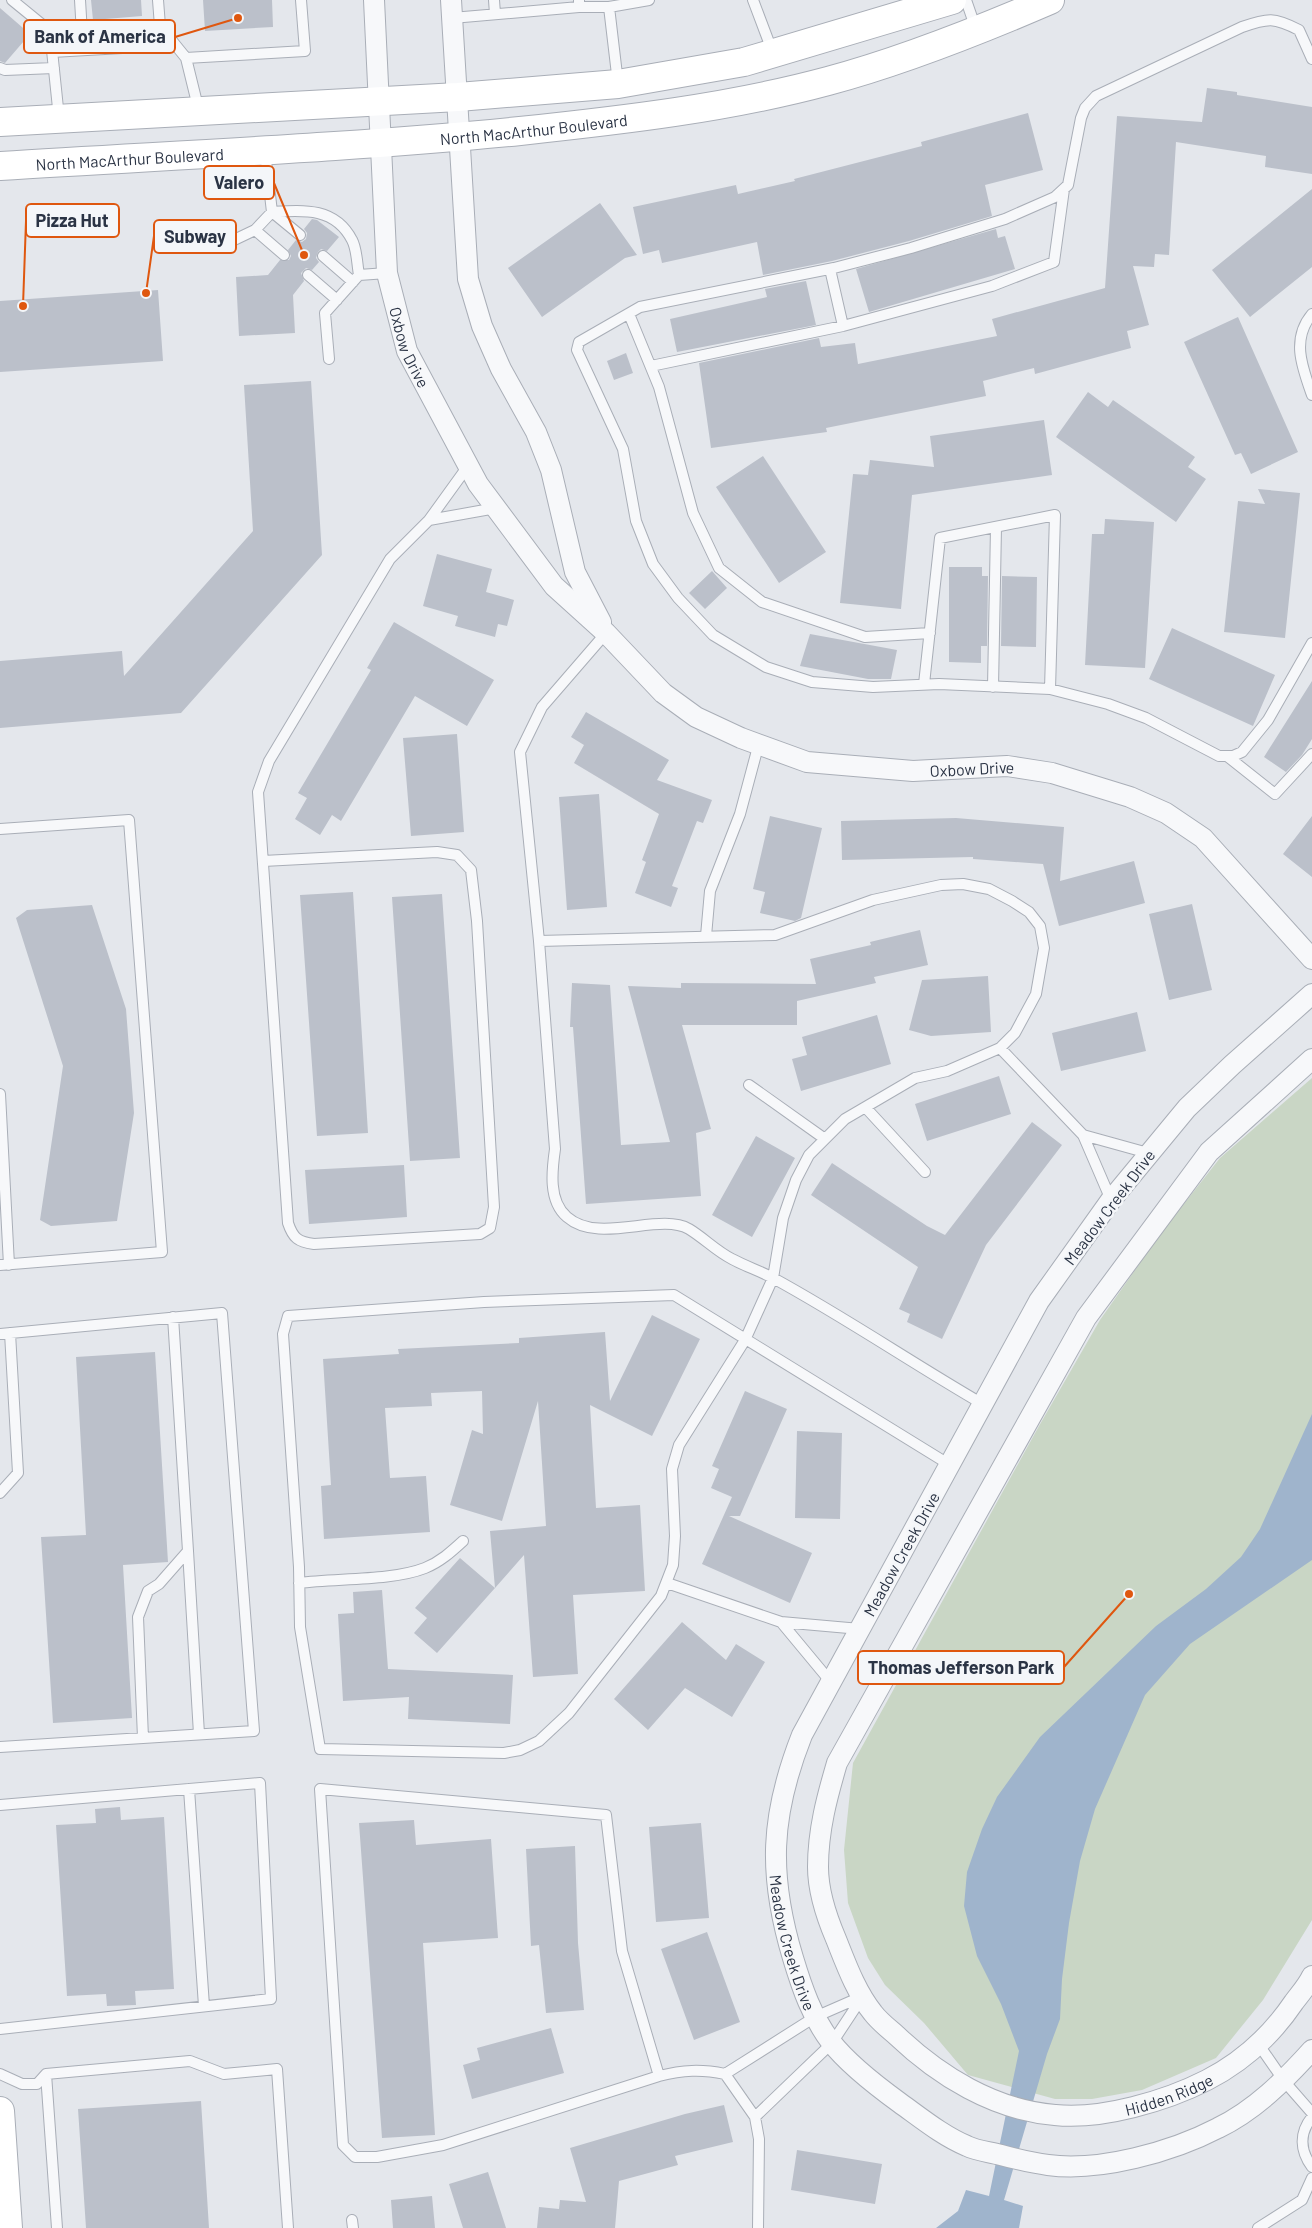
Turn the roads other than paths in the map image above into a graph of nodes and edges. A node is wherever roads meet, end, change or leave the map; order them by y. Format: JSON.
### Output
{"nodes":[{"id":1,"x":12,"y":0,"type":"edge"},
{"id":2,"x":80,"y":0,"type":"edge"},
{"id":3,"x":158,"y":0,"type":"edge"},
{"id":4,"x":301,"y":0,"type":"edge"},
{"id":5,"x":374,"y":0,"type":"edge"},
{"id":6,"x":494,"y":0,"type":"edge"},
{"id":7,"x":645,"y":0,"type":"edge"},
{"id":8,"x":753,"y":0,"type":"edge"},
{"id":9,"x":952,"y":0,"type":"edge"},
{"id":10,"x":966,"y":0,"type":"edge"},
{"id":11,"x":1050,"y":0,"type":"edge"},
{"id":12,"x":579,"y":4,"type":"edge"},
{"id":13,"x":609,"y":7,"type":"junction"},
{"id":14,"x":451,"y":9,"type":"edge"},
{"id":15,"x":495,"y":14,"type":"junction"},
{"id":16,"x":976,"y":30,"type":"junction"},
{"id":17,"x":175,"y":45,"type":"junction"},
{"id":18,"x":83,"y":50,"type":"junction"},
{"id":19,"x":52,"y":52,"type":"junction"},
{"id":20,"x":773,"y":54,"type":"junction"},
{"id":21,"x":186,"y":58,"type":"junction"},
{"id":22,"x":1312,"y":59,"type":"edge"},
{"id":23,"x":0,"y":68,"type":"edge"},
{"id":24,"x":54,"y":68,"type":"junction"},
{"id":25,"x":618,"y":84,"type":"junction"},
{"id":26,"x":458,"y":97,"type":"junction"},
{"id":27,"x":380,"y":101,"type":"junction"},
{"id":28,"x":199,"y":112,"type":"junction"},
{"id":29,"x":59,"y":119,"type":"junction"},
{"id":30,"x":0,"y":122,"type":"edge"},
{"id":31,"x":460,"y":137,"type":"junction"},
{"id":32,"x":380,"y":143,"type":"junction"},
{"id":33,"x":265,"y":151,"type":"junction"},
{"id":34,"x":0,"y":166,"type":"edge"},
{"id":35,"x":1064,"y":189,"type":"junction"},
{"id":36,"x":272,"y":212,"type":"junction"},
{"id":37,"x":255,"y":230,"type":"junction"},
{"id":38,"x":300,"y":235,"type":"dead end"},
{"id":39,"x":189,"y":245,"type":"dead end"},
{"id":40,"x":284,"y":255,"type":"dead end"},
{"id":41,"x":323,"y":256,"type":"dead end"},
{"id":42,"x":830,"y":269,"type":"junction"},
{"id":43,"x":387,"y":273,"type":"junction"},
{"id":44,"x":308,"y":275,"type":"dead end"},
{"id":45,"x":356,"y":278,"type":"junction"},
{"id":46,"x":337,"y":300,"type":"junction"},
{"id":47,"x":629,"y":314,"type":"junction"},
{"id":48,"x":1312,"y":314,"type":"edge"},
{"id":49,"x":843,"y":326,"type":"junction"},
{"id":50,"x":329,"y":359,"type":"dead end"},
{"id":51,"x":651,"y":366,"type":"junction"},
{"id":52,"x":1312,"y":395,"type":"edge"},
{"id":53,"x":468,"y":466,"type":"junction"},
{"id":54,"x":496,"y":508,"type":"junction"},
{"id":55,"x":429,"y":520,"type":"junction"},
{"id":56,"x":996,"y":527,"type":"junction"},
{"id":57,"x":606,"y":632,"type":"junction"},
{"id":58,"x":930,"y":633,"type":"junction"},
{"id":59,"x":1312,"y":643,"type":"edge"},
{"id":60,"x":924,"y":684,"type":"junction"},
{"id":61,"x":993,"y":687,"type":"junction"},
{"id":62,"x":1050,"y":689,"type":"junction"},
{"id":63,"x":759,"y":743,"type":"junction"},
{"id":64,"x":1312,"y":754,"type":"edge"},
{"id":65,"x":1227,"y":756,"type":"junction"},
{"id":66,"x":0,"y":829,"type":"edge"},
{"id":67,"x":263,"y":861,"type":"junction"},
{"id":68,"x":706,"y":936,"type":"junction"},
{"id":69,"x":539,"y":941,"type":"junction"},
{"id":70,"x":1312,"y":959,"type":"edge"},
{"id":71,"x":1312,"y":994,"type":"edge"},
{"id":72,"x":1000,"y":1048,"type":"junction"},
{"id":73,"x":1312,"y":1059,"type":"edge"},
{"id":74,"x":749,"y":1086,"type":"dead end"},
{"id":75,"x":0,"y":1094,"type":"edge"},
{"id":76,"x":866,"y":1108,"type":"junction"},
{"id":77,"x":1082,"y":1135,"type":"junction"},
{"id":78,"x":825,"y":1139,"type":"junction"},
{"id":79,"x":1148,"y":1153,"type":"junction"},
{"id":80,"x":925,"y":1172,"type":"dead end"},
{"id":81,"x":1111,"y":1200,"type":"junction"},
{"id":82,"x":5,"y":1265,"type":"edge"},
{"id":83,"x":773,"y":1278,"type":"junction"},
{"id":84,"x":173,"y":1318,"type":"junction"},
{"id":85,"x":5,"y":1333,"type":"edge"},
{"id":86,"x":745,"y":1340,"type":"junction"},
{"id":87,"x":981,"y":1403,"type":"junction"},
{"id":88,"x":950,"y":1465,"type":"junction"},
{"id":89,"x":0,"y":1493,"type":"edge"},
{"id":90,"x":463,"y":1541,"type":"dead end"},
{"id":91,"x":188,"y":1551,"type":"junction"},
{"id":92,"x":299,"y":1583,"type":"junction"},
{"id":93,"x":667,"y":1583,"type":"junction"},
{"id":94,"x":781,"y":1622,"type":"junction"},
{"id":95,"x":860,"y":1629,"type":"junction"},
{"id":96,"x":830,"y":1681,"type":"junction"},
{"id":97,"x":199,"y":1734,"type":"junction"},
{"id":98,"x":143,"y":1738,"type":"junction"},
{"id":99,"x":0,"y":1747,"type":"edge"},
{"id":100,"x":189,"y":1789,"type":"junction"},
{"id":101,"x":0,"y":1805,"type":"edge"},
{"id":102,"x":1312,"y":1976,"type":"edge"},
{"id":103,"x":863,"y":1996,"type":"junction"},
{"id":104,"x":204,"y":2006,"type":"junction"},
{"id":105,"x":816,"y":2017,"type":"junction"},
{"id":106,"x":0,"y":2029,"type":"edge"},
{"id":107,"x":832,"y":2043,"type":"junction"},
{"id":108,"x":1259,"y":2045,"type":"junction"},
{"id":109,"x":1312,"y":2050,"type":"edge"},
{"id":110,"x":0,"y":2074,"type":"edge"},
{"id":111,"x":46,"y":2074,"type":"junction"},
{"id":112,"x":725,"y":2074,"type":"junction"},
{"id":113,"x":659,"y":2076,"type":"junction"},
{"id":114,"x":1284,"y":2082,"type":"junction"},
{"id":115,"x":0,"y":2111,"type":"edge"},
{"id":116,"x":1312,"y":2113,"type":"edge"},
{"id":117,"x":755,"y":2117,"type":"junction"},
{"id":118,"x":1312,"y":2118,"type":"edge"},
{"id":119,"x":1312,"y":2167,"type":"edge"},
{"id":120,"x":1312,"y":2178,"type":"edge"},
{"id":121,"x":8,"y":2228,"type":"edge"},
{"id":122,"x":57,"y":2228,"type":"edge"},
{"id":123,"x":288,"y":2228,"type":"edge"},
{"id":124,"x":758,"y":2228,"type":"edge"},
{"id":125,"x":1258,"y":2228,"type":"edge"}],
"edges":[{"from":1,"to":19,"type":"lane"},
{"from":2,"to":18,"type":"lane"},
{"from":3,"to":17,"type":"lane"},
{"from":4,"to":21,"type":"lane"},
{"from":5,"to":27,"type":"street","name":"Oxbow Drive"},
{"from":6,"to":15,"type":"lane"},
{"from":7,"to":13,"type":"lane"},
{"from":8,"to":20,"type":"lane"},
{"from":9,"to":20,"type":"main road"},
{"from":10,"to":16,"type":"lane"},
{"from":11,"to":16,"type":"main road","name":"North MacArthur Boulevard"},
{"from":12,"to":13,"type":"lane"},
{"from":12,"to":15,"type":"lane"},
{"from":13,"to":25,"type":"lane"},
{"from":14,"to":15,"type":"lane"},
{"from":14,"to":26,"type":"street","name":"Oxbow Drive"},
{"from":16,"to":31,"type":"main road","name":"North MacArthur Boulevard"},
{"from":17,"to":18,"type":"lane"},
{"from":17,"to":21,"type":"lane"},
{"from":18,"to":19,"type":"lane"},
{"from":19,"to":24,"type":"lane"},
{"from":20,"to":25,"type":"main road"},
{"from":21,"to":28,"type":"lane"},
{"from":22,"to":35,"type":"lane"},
{"from":23,"to":24,"type":"lane"},
{"from":24,"to":29,"type":"lane"},
{"from":25,"to":26,"type":"main road"},
{"from":26,"to":27,"type":"main road"},
{"from":26,"to":31,"type":"street","name":"Oxbow Drive"},
{"from":27,"to":28,"type":"main road"},
{"from":27,"to":32,"type":"street","name":"Oxbow Drive"},
{"from":28,"to":29,"type":"main road"},
{"from":29,"to":30,"type":"main road"},
{"from":31,"to":32,"type":"main road","name":"North MacArthur Boulevard"},
{"from":31,"to":57,"type":"street","name":"Oxbow Drive"},
{"from":32,"to":33,"type":"main road","name":"North MacArthur Boulevard"},
{"from":32,"to":43,"type":"street","name":"Oxbow Drive"},
{"from":33,"to":34,"type":"main road","name":"North MacArthur Boulevard"},
{"from":33,"to":36,"type":"lane"},
{"from":35,"to":42,"type":"lane"},
{"from":35,"to":49,"type":"lane"},
{"from":36,"to":37,"type":"lane"},
{"from":36,"to":38,"type":"lane"},
{"from":36,"to":45,"type":"lane"},
{"from":37,"to":39,"type":"lane"},
{"from":37,"to":40,"type":"lane"},
{"from":41,"to":45,"type":"lane"},
{"from":42,"to":47,"type":"lane"},
{"from":42,"to":49,"type":"lane"},
{"from":43,"to":45,"type":"lane"},
{"from":43,"to":53,"type":"street","name":"Oxbow Drive"},
{"from":44,"to":46,"type":"lane"},
{"from":45,"to":46,"type":"lane"},
{"from":46,"to":50,"type":"lane"},
{"from":47,"to":51,"type":"lane"},
{"from":47,"to":60,"type":"lane"},
{"from":48,"to":52,"type":"lane"},
{"from":49,"to":51,"type":"lane"},
{"from":51,"to":58,"type":"lane"},
{"from":53,"to":54,"type":"street","name":"Oxbow Drive"},
{"from":53,"to":55,"type":"lane"},
{"from":54,"to":55,"type":"lane"},
{"from":54,"to":57,"type":"street","name":"Oxbow Drive"},
{"from":55,"to":67,"type":"lane"},
{"from":56,"to":58,"type":"lane"},
{"from":56,"to":61,"type":"lane"},
{"from":56,"to":62,"type":"lane"},
{"from":57,"to":63,"type":"street","name":"Oxbow Drive"},
{"from":57,"to":69,"type":"lane"},
{"from":58,"to":60,"type":"lane"},
{"from":59,"to":65,"type":"lane"},
{"from":60,"to":61,"type":"lane"},
{"from":61,"to":62,"type":"lane"},
{"from":62,"to":65,"type":"lane"},
{"from":63,"to":68,"type":"lane"},
{"from":63,"to":70,"type":"street","name":"Oxbow Drive"},
{"from":64,"to":65,"type":"lane"},
{"from":66,"to":82,"type":"lane"},
{"from":67,"to":67,"type":"lane"},
{"from":68,"to":69,"type":"lane"},
{"from":68,"to":72,"type":"lane"},
{"from":69,"to":83,"type":"lane"},
{"from":71,"to":79,"type":"street","name":"Meadow Creek Drive"},
{"from":72,"to":76,"type":"lane"},
{"from":72,"to":77,"type":"lane"},
{"from":73,"to":103,"type":"street"},
{"from":74,"to":78,"type":"lane"},
{"from":75,"to":82,"type":"lane"},
{"from":76,"to":78,"type":"lane"},
{"from":76,"to":80,"type":"lane"},
{"from":77,"to":79,"type":"lane"},
{"from":77,"to":81,"type":"lane"},
{"from":78,"to":83,"type":"lane"},
{"from":79,"to":81,"type":"street","name":"Meadow Creek Drive"},
{"from":81,"to":87,"type":"street","name":"Meadow Creek Drive"},
{"from":83,"to":86,"type":"lane"},
{"from":83,"to":87,"type":"lane"},
{"from":84,"to":85,"type":"lane"},
{"from":84,"to":91,"type":"lane"},
{"from":84,"to":97,"type":"lane"},
{"from":85,"to":89,"type":"lane"},
{"from":86,"to":88,"type":"lane"},
{"from":86,"to":92,"type":"lane"},
{"from":86,"to":93,"type":"lane"},
{"from":87,"to":88,"type":"street","name":"Meadow Creek Drive"},
{"from":88,"to":95,"type":"street","name":"Meadow Creek Drive"},
{"from":90,"to":92,"type":"lane"},
{"from":91,"to":97,"type":"lane"},
{"from":91,"to":98,"type":"lane"},
{"from":92,"to":93,"type":"lane"},
{"from":93,"to":94,"type":"lane"},
{"from":94,"to":95,"type":"lane"},
{"from":94,"to":96,"type":"lane"},
{"from":95,"to":96,"type":"street","name":"Meadow Creek Drive"},
{"from":96,"to":105,"type":"street","name":"Meadow Creek Drive"},
{"from":97,"to":98,"type":"lane"},
{"from":98,"to":99,"type":"lane"},
{"from":100,"to":101,"type":"lane"},
{"from":100,"to":104,"type":"lane"},
{"from":100,"to":104,"type":"lane"},
{"from":102,"to":108,"type":"street","name":"Hidden Ridge"},
{"from":103,"to":105,"type":"lane"},
{"from":103,"to":107,"type":"lane"},
{"from":103,"to":108,"type":"street","name":"Hidden Ridge"},
{"from":104,"to":106,"type":"lane"},
{"from":105,"to":107,"type":"street","name":"Meadow Creek Drive"},
{"from":105,"to":112,"type":"lane"},
{"from":107,"to":114,"type":"street","name":"Meadow Creek Drive"},
{"from":107,"to":117,"type":"lane"},
{"from":108,"to":114,"type":"lane"},
{"from":109,"to":114,"type":"street"},
{"from":110,"to":111,"type":"lane"},
{"from":111,"to":122,"type":"lane"},
{"from":111,"to":123,"type":"lane"},
{"from":112,"to":113,"type":"lane"},
{"from":112,"to":117,"type":"lane"},
{"from":113,"to":113,"type":"lane"},
{"from":114,"to":116,"type":"lane"},
{"from":115,"to":121,"type":"main road"},
{"from":117,"to":124,"type":"lane"},
{"from":118,"to":119,"type":"lane"},
{"from":120,"to":125,"type":"lane"}]}
